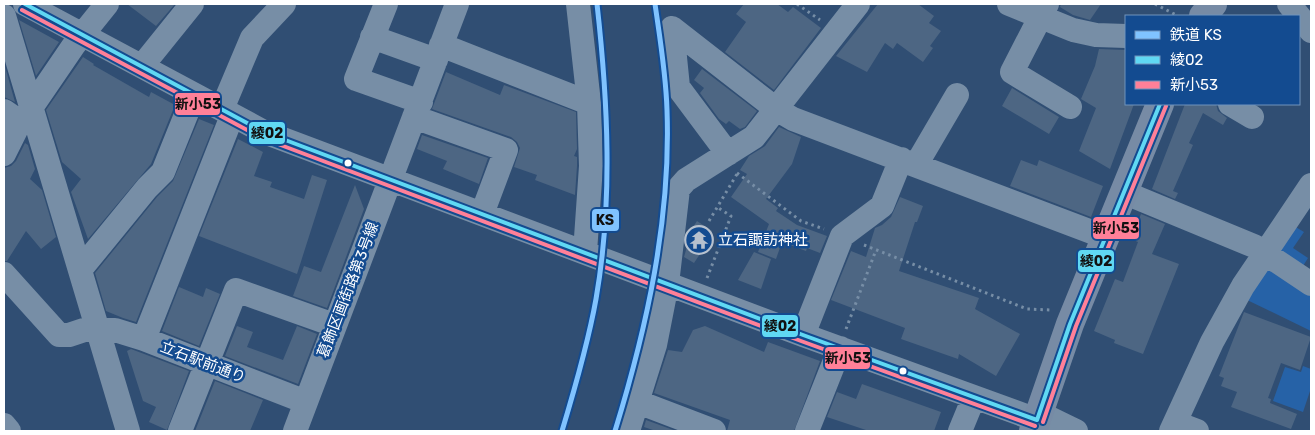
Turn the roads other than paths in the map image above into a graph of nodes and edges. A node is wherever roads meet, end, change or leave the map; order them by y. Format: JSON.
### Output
{"nodes":[{"id":1,"x":25,"y":4,"type":"edge"},
{"id":2,"x":107,"y":4,"type":"edge"},
{"id":3,"x":192,"y":4,"type":"edge"},
{"id":4,"x":284,"y":4,"type":"edge"},
{"id":5,"x":386,"y":4,"type":"edge"},
{"id":6,"x":457,"y":4,"type":"edge"},
{"id":7,"x":578,"y":4,"type":"edge"},
{"id":8,"x":858,"y":4,"type":"edge"},
{"id":9,"x":1009,"y":4,"type":"edge"},
{"id":10,"x":1213,"y":4,"type":"edge"},
{"id":11,"x":1289,"y":4,"type":"edge"},
{"id":12,"x":1043,"y":10,"type":"edge"},
{"id":13,"x":1204,"y":15,"type":"edge"},
{"id":14,"x":1298,"y":15,"type":"edge"},
{"id":15,"x":4,"y":16,"type":"edge"},
{"id":16,"x":1300,"y":18,"type":"edge"},
{"id":17,"x":1311,"y":31,"type":"edge"},
{"id":18,"x":83,"y":35,"type":"junction"},
{"id":19,"x":1125,"y":36,"type":"edge"},
{"id":20,"x":372,"y":37,"type":"junction"},
{"id":21,"x":439,"y":52,"type":"junction"},
{"id":22,"x":142,"y":66,"type":"junction"},
{"id":23,"x":957,"y":94,"type":"dead end"},
{"id":24,"x":194,"y":95,"type":"junction"},
{"id":25,"x":589,"y":103,"type":"junction"},
{"id":26,"x":1160,"y":105,"type":"edge"},
{"id":27,"x":1232,"y":105,"type":"edge"},
{"id":28,"x":1070,"y":107,"type":"dead end"},
{"id":29,"x":418,"y":109,"type":"junction"},
{"id":30,"x":776,"y":109,"type":"junction"},
{"id":31,"x":227,"y":113,"type":"junction"},
{"id":32,"x":22,"y":115,"type":"edge"},
{"id":33,"x":1252,"y":117,"type":"dead end"},
{"id":34,"x":4,"y":154,"type":"edge"},
{"id":35,"x":730,"y":161,"type":"junction"},
{"id":36,"x":909,"y":162,"type":"junction"},
{"id":37,"x":391,"y":179,"type":"junction"},
{"id":38,"x":1311,"y":185,"type":"edge"},
{"id":39,"x":1123,"y":192,"type":"junction"},
{"id":40,"x":482,"y":214,"type":"junction"},
{"id":41,"x":1105,"y":237,"type":"junction"},
{"id":42,"x":585,"y":252,"type":"junction"},
{"id":43,"x":1267,"y":254,"type":"junction"},
{"id":44,"x":80,"y":270,"type":"junction"},
{"id":45,"x":4,"y":274,"type":"edge"},
{"id":46,"x":667,"y":284,"type":"junction"},
{"id":47,"x":1311,"y":284,"type":"edge"},
{"id":48,"x":334,"y":326,"type":"junction"},
{"id":49,"x":98,"y":330,"type":"junction"},
{"id":50,"x":803,"y":336,"type":"junction"},
{"id":51,"x":144,"y":339,"type":"junction"},
{"id":52,"x":839,"y":348,"type":"junction"},
{"id":53,"x":207,"y":363,"type":"junction"},
{"id":54,"x":974,"y":396,"type":"junction"},
{"id":55,"x":306,"y":402,"type":"junction"},
{"id":56,"x":638,"y":402,"type":"junction"},
{"id":57,"x":1036,"y":421,"type":"edge"},
{"id":58,"x":4,"y":426,"type":"edge"},
{"id":59,"x":1181,"y":429,"type":"edge"},
{"id":60,"x":9,"y":431,"type":"edge"},
{"id":61,"x":128,"y":431,"type":"edge"},
{"id":62,"x":180,"y":431,"type":"edge"},
{"id":63,"x":295,"y":431,"type":"edge"},
{"id":64,"x":628,"y":431,"type":"edge"},
{"id":65,"x":714,"y":431,"type":"edge"},
{"id":66,"x":808,"y":431,"type":"edge"},
{"id":67,"x":960,"y":431,"type":"edge"},
{"id":68,"x":1076,"y":431,"type":"edge"}],
"edges":[{"from":1,"to":18,"type":"street"},
{"from":2,"to":18,"type":"street"},
{"from":3,"to":22,"type":"street"},
{"from":4,"to":31,"type":"street"},
{"from":5,"to":20,"type":"street"},
{"from":6,"to":21,"type":"street","name":"葛飾区画街路第3号線"},
{"from":7,"to":25,"type":"street"},
{"from":8,"to":30,"type":"street"},
{"from":9,"to":12,"type":"street"},
{"from":10,"to":13,"type":"main road"},
{"from":11,"to":14,"type":"street"},
{"from":12,"to":19,"type":"street"},
{"from":12,"to":28,"type":"street"},
{"from":15,"to":32,"type":"street"},
{"from":16,"to":17,"type":"street"},
{"from":18,"to":22,"type":"street"},
{"from":18,"to":32,"type":"street"},
{"from":20,"to":21,"type":"street"},
{"from":20,"to":29,"type":"street"},
{"from":21,"to":25,"type":"street"},
{"from":21,"to":29,"type":"street","name":"葛飾区画街路第3号線"},
{"from":22,"to":24,"type":"street"},
{"from":23,"to":36,"type":"street"},
{"from":24,"to":31,"type":"street"},
{"from":24,"to":44,"type":"street"},
{"from":25,"to":42,"type":"street"},
{"from":26,"to":39,"type":"main road"},
{"from":27,"to":33,"type":"street"},
{"from":29,"to":37,"type":"street","name":"葛飾区画街路第3号線"},
{"from":29,"to":40,"type":"street"},
{"from":30,"to":35,"type":"street"},
{"from":30,"to":35,"type":"street"},
{"from":30,"to":36,"type":"street"},
{"from":31,"to":37,"type":"street"},
{"from":31,"to":51,"type":"street"},
{"from":32,"to":34,"type":"street"},
{"from":32,"to":44,"type":"street"},
{"from":35,"to":46,"type":"street"},
{"from":36,"to":41,"type":"street"},
{"from":36,"to":50,"type":"street"},
{"from":37,"to":40,"type":"street"},
{"from":37,"to":48,"type":"street","name":"葛飾区画街路第3号線"},
{"from":38,"to":43,"type":"street"},
{"from":39,"to":41,"type":"main road"},
{"from":39,"to":43,"type":"street"},
{"from":40,"to":42,"type":"street"},
{"from":41,"to":57,"type":"main road"},
{"from":42,"to":46,"type":"street"},
{"from":43,"to":47,"type":"street"},
{"from":43,"to":59,"type":"street"},
{"from":44,"to":49,"type":"street"},
{"from":45,"to":49,"type":"street","name":"立石駅前通り"},
{"from":46,"to":50,"type":"street"},
{"from":46,"to":56,"type":"street"},
{"from":48,"to":53,"type":"street"},
{"from":48,"to":55,"type":"street","name":"葛飾区画街路第3号線"},
{"from":49,"to":51,"type":"street","name":"立石駅前通り"},
{"from":49,"to":61,"type":"street"},
{"from":50,"to":52,"type":"street"},
{"from":51,"to":53,"type":"street","name":"立石駅前通り"},
{"from":52,"to":54,"type":"street"},
{"from":52,"to":66,"type":"street"},
{"from":53,"to":55,"type":"street","name":"立石駅前通り"},
{"from":53,"to":62,"type":"street"},
{"from":54,"to":57,"type":"street"},
{"from":54,"to":67,"type":"street"},
{"from":55,"to":63,"type":"street","name":"葛飾区画街路第3号線"},
{"from":56,"to":64,"type":"street"},
{"from":56,"to":65,"type":"street"},
{"from":57,"to":68,"type":"street"},
{"from":58,"to":60,"type":"street"}]}
